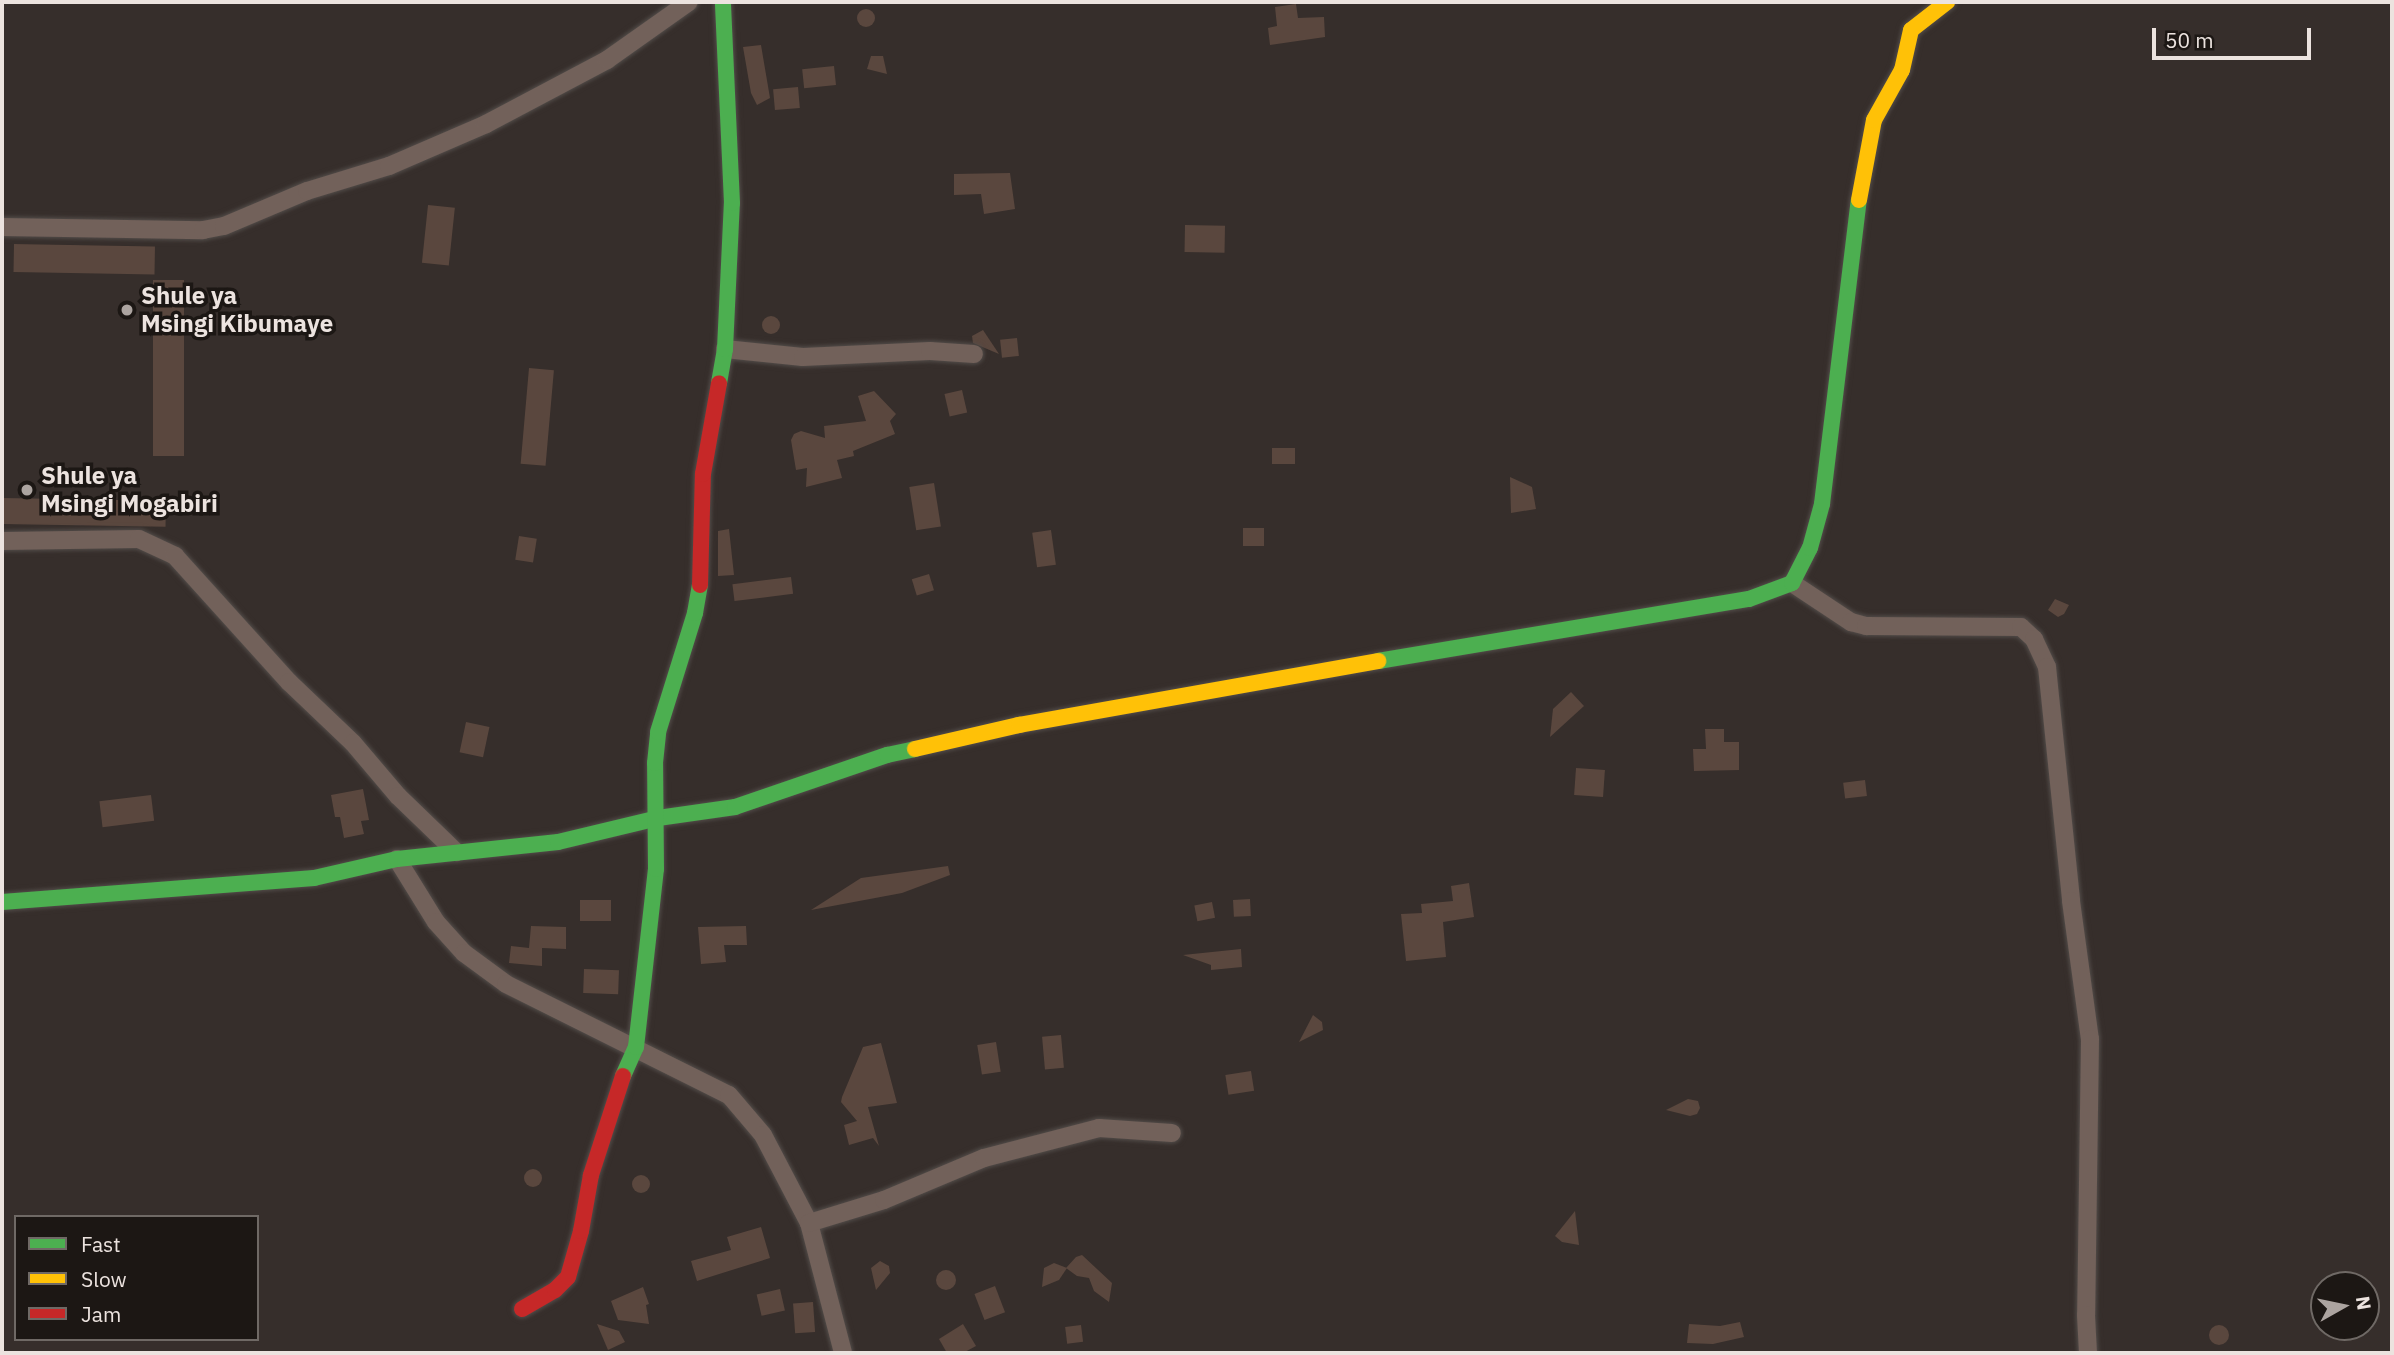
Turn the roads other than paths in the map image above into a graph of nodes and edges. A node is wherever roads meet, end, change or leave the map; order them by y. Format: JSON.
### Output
{"nodes":[{"id":1,"x":689,"y":2,"type":"edge"},
{"id":2,"x":723,"y":2,"type":"edge"},
{"id":3,"x":1947,"y":2,"type":"edge"},
{"id":4,"x":2,"y":228,"type":"edge"},
{"id":5,"x":725,"y":349,"type":"junction"},
{"id":6,"x":974,"y":354,"type":"dead end"},
{"id":7,"x":2,"y":541,"type":"edge"},
{"id":8,"x":1793,"y":583,"type":"junction"},
{"id":9,"x":658,"y":818,"type":"junction"},
{"id":10,"x":456,"y":852,"type":"junction"},
{"id":11,"x":397,"y":859,"type":"junction"},
{"id":12,"x":2,"y":902,"type":"edge"},
{"id":13,"x":636,"y":1047,"type":"junction"},
{"id":14,"x":1172,"y":1133,"type":"dead end"},
{"id":15,"x":809,"y":1223,"type":"junction"},
{"id":16,"x":522,"y":1309,"type":"dead end"},
{"id":17,"x":843,"y":1353,"type":"edge"},
{"id":18,"x":2088,"y":1353,"type":"edge"}],
"edges":[{"from":1,"to":4,"type":"street"},
{"from":2,"to":5,"type":"street"},
{"from":3,"to":8,"type":"street"},
{"from":5,"to":6,"type":"street"},
{"from":5,"to":9,"type":"street"},
{"from":7,"to":10,"type":"street"},
{"from":8,"to":9,"type":"street"},
{"from":8,"to":18,"type":"street"},
{"from":9,"to":10,"type":"street"},
{"from":9,"to":13,"type":"street"},
{"from":10,"to":11,"type":"street"},
{"from":11,"to":12,"type":"street"},
{"from":11,"to":13,"type":"street"},
{"from":13,"to":15,"type":"street"},
{"from":13,"to":16,"type":"street"},
{"from":14,"to":15,"type":"street"},
{"from":15,"to":17,"type":"street"}]}
